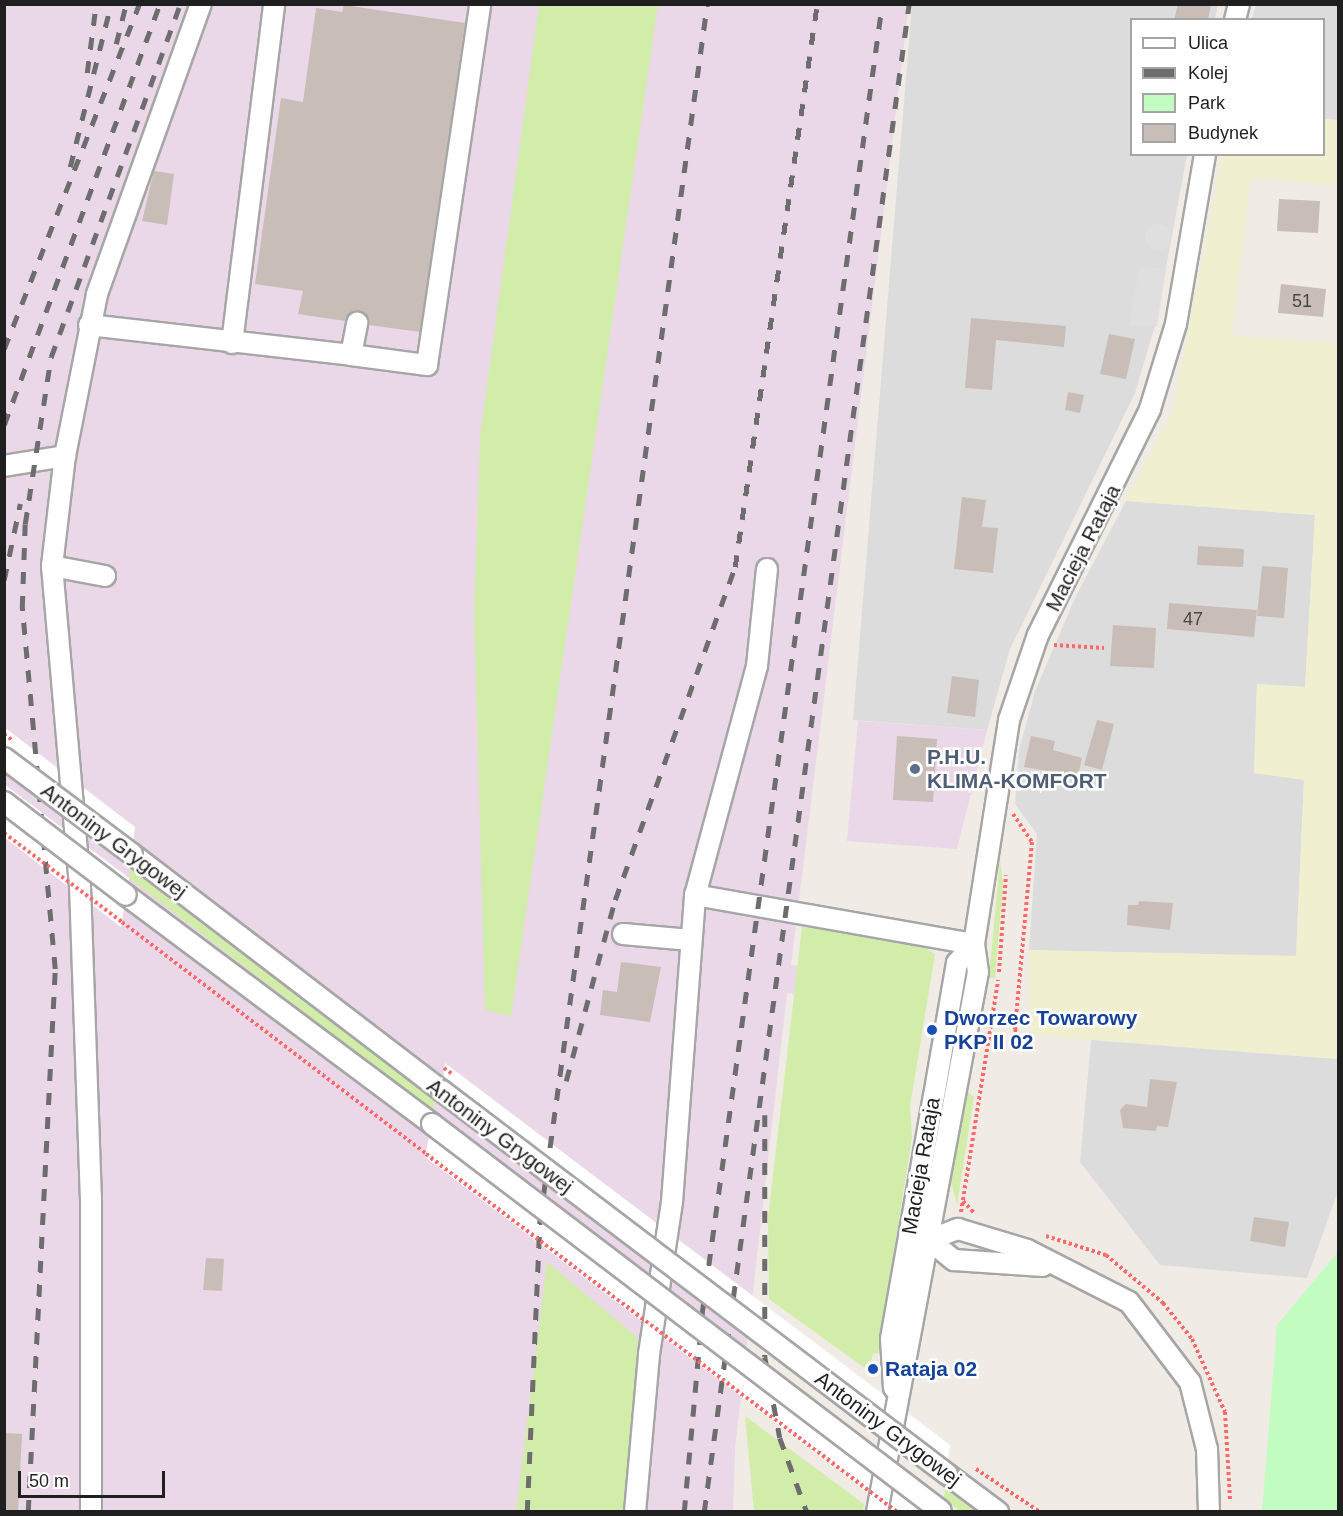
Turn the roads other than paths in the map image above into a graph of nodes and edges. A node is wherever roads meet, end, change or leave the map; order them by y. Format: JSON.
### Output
{"nodes":[{"id":1,"x":201,"y":4,"type":"edge"},
{"id":2,"x":274,"y":4,"type":"edge"},
{"id":3,"x":480,"y":4,"type":"edge"},
{"id":4,"x":1205,"y":156,"type":"edge"},
{"id":5,"x":357,"y":323,"type":"dead end"},
{"id":6,"x":89,"y":325,"type":"junction"},
{"id":7,"x":232,"y":343,"type":"junction"},
{"id":8,"x":351,"y":356,"type":"junction"},
{"id":9,"x":65,"y":456,"type":"junction"},
{"id":10,"x":4,"y":466,"type":"edge"},
{"id":11,"x":52,"y":566,"type":"junction"},
{"id":12,"x":767,"y":569,"type":"dead end"},
{"id":13,"x":105,"y":576,"type":"dead end"},
{"id":14,"x":4,"y":758,"type":"edge"},
{"id":15,"x":4,"y":802,"type":"edge"},
{"id":16,"x":694,"y":895,"type":"junction"},
{"id":17,"x":623,"y":934,"type":"dead end"},
{"id":18,"x":691,"y":940,"type":"junction"},
{"id":19,"x":974,"y":944,"type":"junction"},
{"id":20,"x":909,"y":1237,"type":"junction"},
{"id":21,"x":929,"y":1240,"type":"junction"},
{"id":22,"x":1082,"y":1274,"type":"junction"},
{"id":23,"x":895,"y":1394,"type":"junction"},
{"id":24,"x":1208,"y":1471,"type":"junction"},
{"id":25,"x":941,"y":1511,"type":"edge"},
{"id":26,"x":91,"y":1512,"type":"edge"},
{"id":27,"x":634,"y":1512,"type":"edge"},
{"id":28,"x":877,"y":1512,"type":"edge"},
{"id":29,"x":998,"y":1512,"type":"edge"},
{"id":30,"x":1198,"y":1512,"type":"edge"},
{"id":31,"x":1209,"y":1512,"type":"edge"}],
"edges":[{"from":1,"to":6,"type":"street"},
{"from":2,"to":7,"type":"street"},
{"from":3,"to":8,"type":"street"},
{"from":4,"to":19,"type":"street","name":"Macieja Rataja"},
{"from":5,"to":8,"type":"street"},
{"from":6,"to":7,"type":"street"},
{"from":6,"to":9,"type":"street"},
{"from":7,"to":8,"type":"street"},
{"from":9,"to":10,"type":"street"},
{"from":9,"to":11,"type":"street"},
{"from":11,"to":13,"type":"street"},
{"from":11,"to":26,"type":"street"},
{"from":12,"to":16,"type":"street"},
{"from":14,"to":29,"type":"street","name":"Antoniny Grygowej","bridge":true},
{"from":15,"to":25,"type":"street","name":"Antoniny Grygowej","bridge":true},
{"from":16,"to":18,"type":"street"},
{"from":16,"to":19,"type":"street"},
{"from":17,"to":18,"type":"street"},
{"from":18,"to":27,"type":"street"},
{"from":19,"to":20,"type":"street","name":"Macieja Rataja"},
{"from":19,"to":21,"type":"street","name":"Macieja Rataja"},
{"from":20,"to":21,"type":"street"},
{"from":20,"to":23,"type":"street","name":"Macieja Rataja"},
{"from":21,"to":22,"type":"street"},
{"from":21,"to":22,"type":"street"},
{"from":21,"to":23,"type":"street","name":"Macieja Rataja"},
{"from":22,"to":24,"type":"street"},
{"from":23,"to":28,"type":"street","name":"Macieja Rataja"},
{"from":24,"to":30,"type":"street"},
{"from":24,"to":31,"type":"street"}]}
